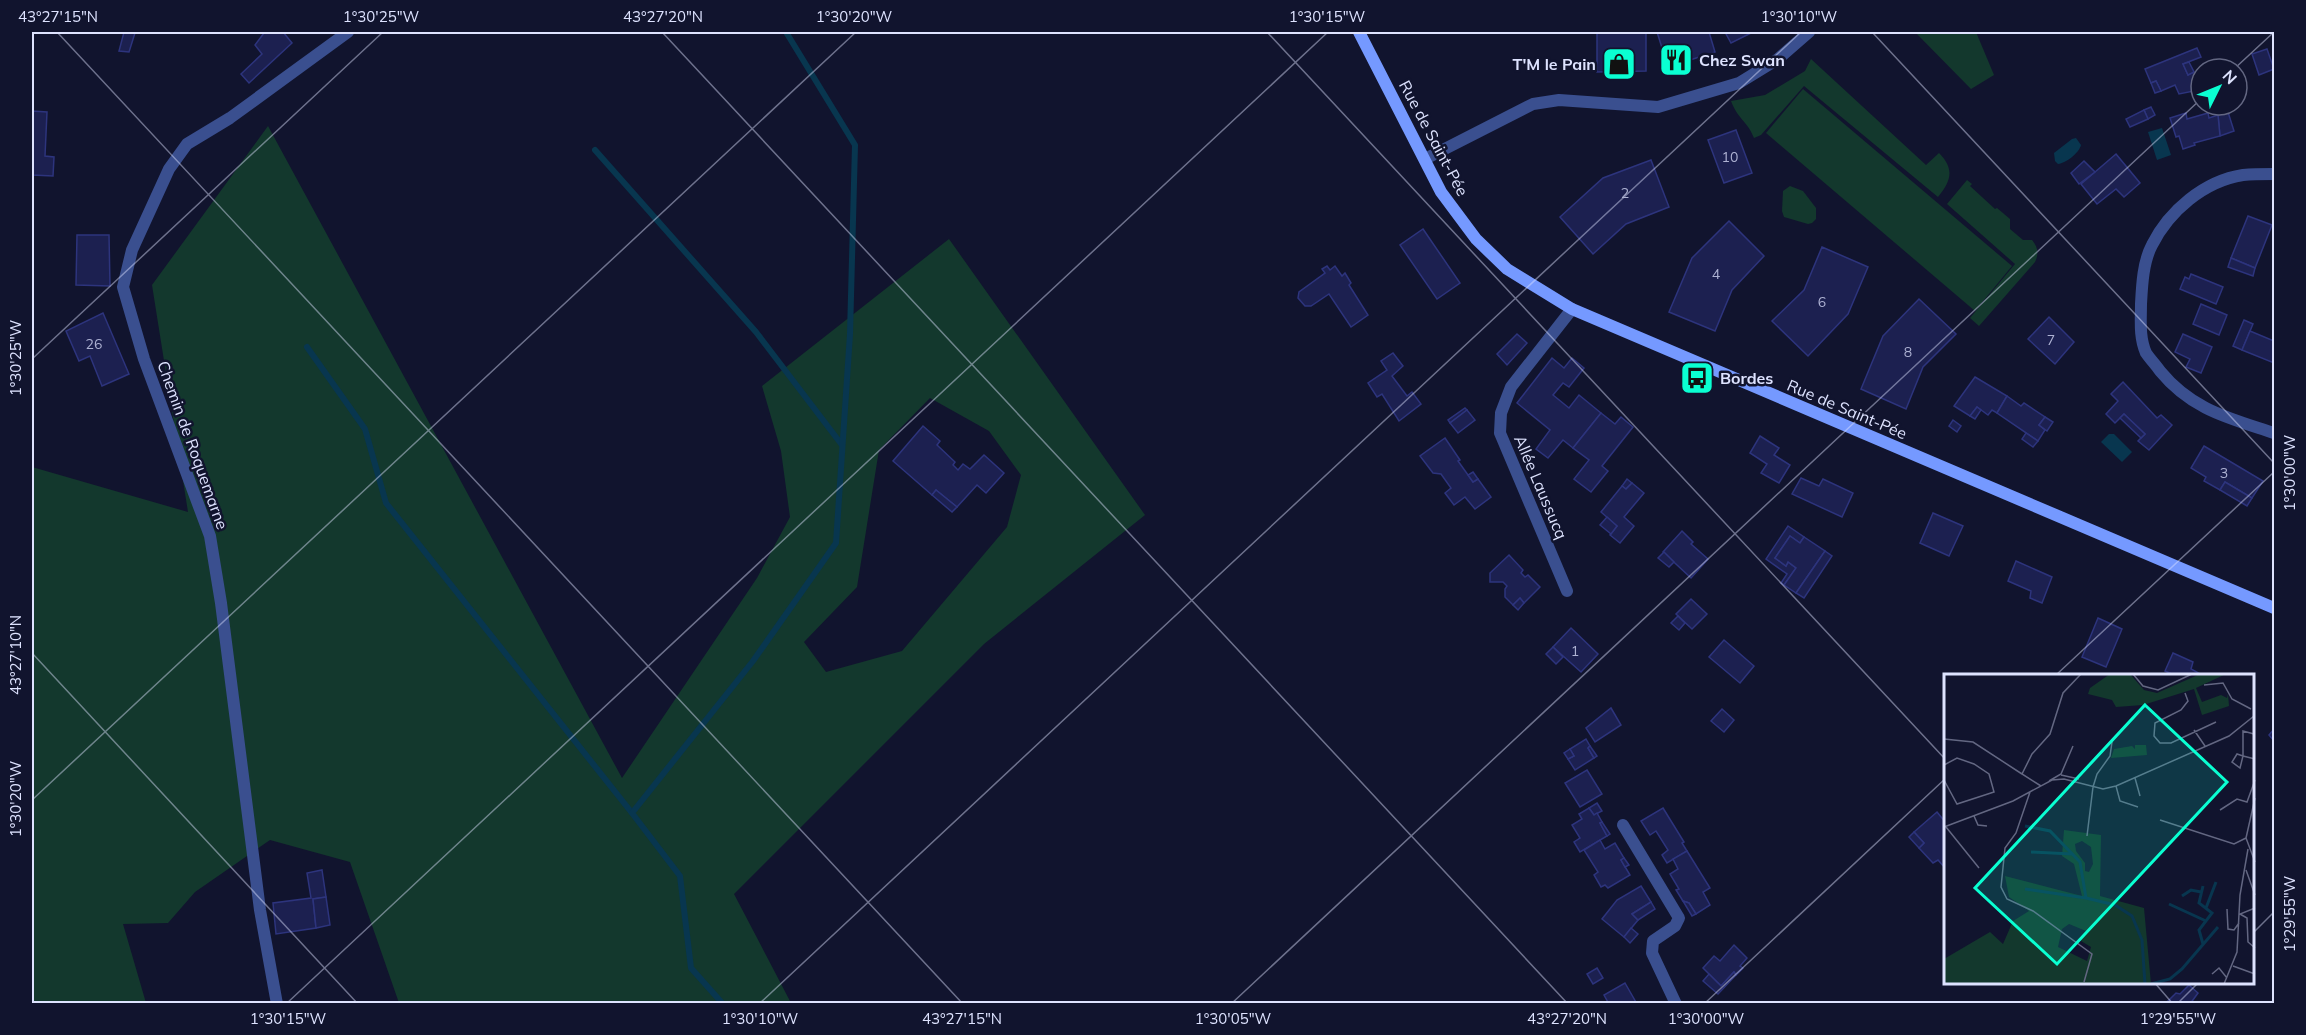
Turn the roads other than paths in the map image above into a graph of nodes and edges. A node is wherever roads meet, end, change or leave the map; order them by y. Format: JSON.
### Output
{"nodes":[{"id":1,"x":348,"y":32,"type":"edge"},
{"id":2,"x":1359,"y":32,"type":"edge"},
{"id":3,"x":1809,"y":32,"type":"edge"},
{"id":4,"x":1425,"y":159,"type":"junction"},
{"id":5,"x":2274,"y":174,"type":"edge"},
{"id":6,"x":1572,"y":309,"type":"junction"},
{"id":7,"x":2274,"y":433,"type":"edge"},
{"id":8,"x":1567,"y":591,"type":"dead end"},
{"id":9,"x":2274,"y":608,"type":"edge"},
{"id":10,"x":1623,"y":825,"type":"dead end"},
{"id":11,"x":277,"y":1004,"type":"edge"},
{"id":12,"x":1676,"y":1004,"type":"edge"}],
"edges":[{"from":1,"to":11,"type":"street","name":"Chemin de Roquemarne"},
{"from":2,"to":4,"type":"main road","name":"Rue de Saint-Pée"},
{"from":3,"to":4,"type":"street"},
{"from":4,"to":6,"type":"main road","name":"Rue de Saint-Pée"},
{"from":5,"to":7,"type":"street"},
{"from":6,"to":8,"type":"street","name":"Allée Laussucq"},
{"from":6,"to":9,"type":"main road","name":"Rue de Saint-Pée"},
{"from":10,"to":12,"type":"street"}]}
